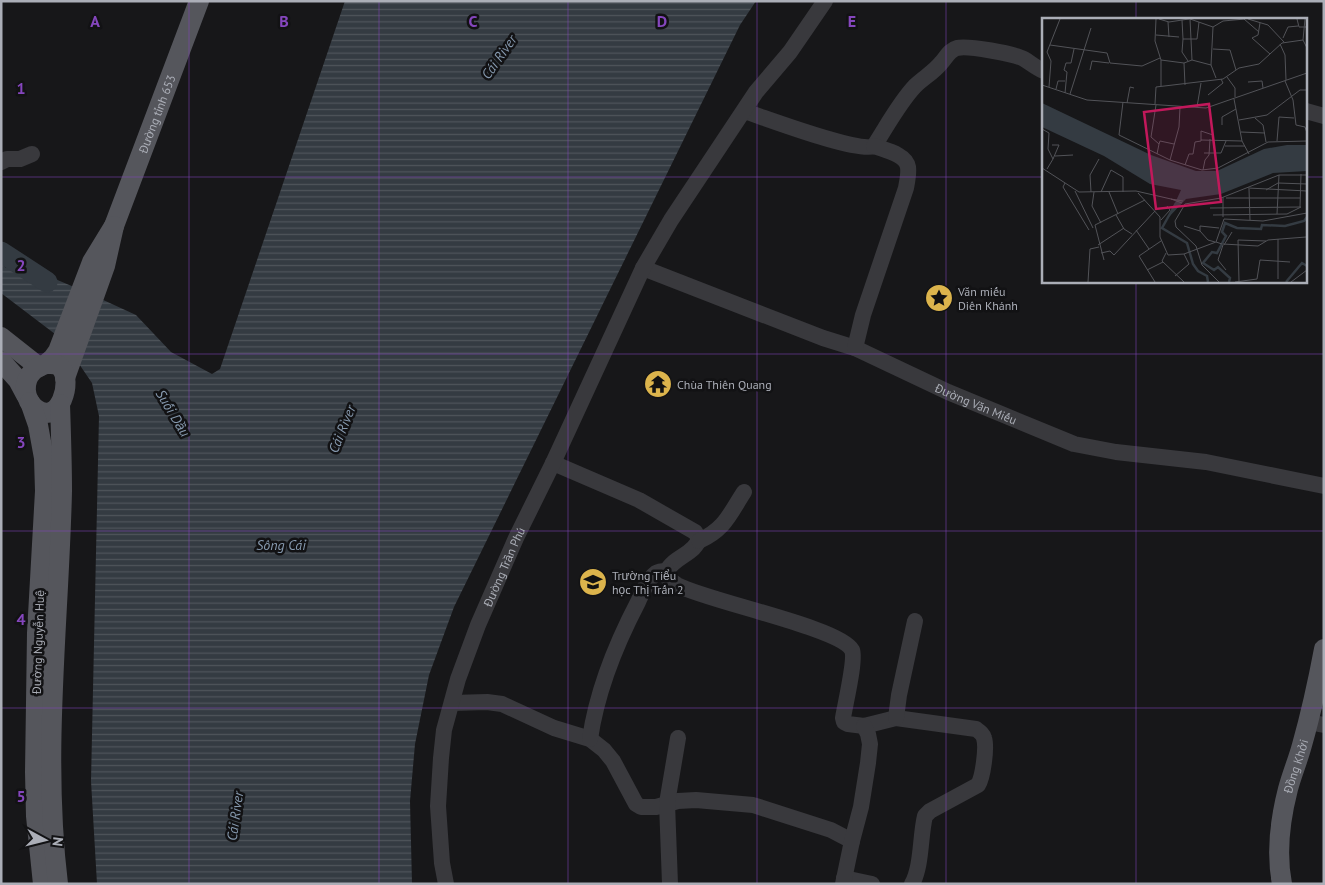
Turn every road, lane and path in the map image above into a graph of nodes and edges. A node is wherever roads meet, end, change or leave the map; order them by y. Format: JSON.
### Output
{"nodes":[{"id":1,"x":199,"y":1,"type":"edge"},
{"id":2,"x":825,"y":1,"type":"edge"},
{"id":3,"x":1042,"y":70,"type":"edge"},
{"id":4,"x":744,"y":111,"type":"junction"},
{"id":5,"x":1308,"y":112,"type":"edge"},
{"id":6,"x":1324,"y":116,"type":"edge"},
{"id":7,"x":874,"y":146,"type":"junction"},
{"id":8,"x":32,"y":154,"type":"dead end"},
{"id":9,"x":1,"y":162,"type":"edge"},
{"id":10,"x":643,"y":268,"type":"junction"},
{"id":11,"x":1,"y":337,"type":"edge"},
{"id":12,"x":68,"y":346,"type":"junction"},
{"id":13,"x":855,"y":348,"type":"junction"},
{"id":14,"x":1,"y":361,"type":"edge"},
{"id":15,"x":43,"y":365,"type":"junction"},
{"id":16,"x":65,"y":378,"type":"junction"},
{"id":17,"x":28,"y":399,"type":"junction"},
{"id":18,"x":60,"y":404,"type":"junction"},
{"id":19,"x":553,"y":463,"type":"junction"},
{"id":20,"x":1324,"y":486,"type":"edge"},
{"id":21,"x":744,"y":492,"type":"dead end"},
{"id":22,"x":699,"y":541,"type":"junction"},
{"id":23,"x":667,"y":571,"type":"junction"},
{"id":24,"x":915,"y":621,"type":"dead end"},
{"id":25,"x":46,"y":633,"type":"junction"},
{"id":26,"x":1324,"y":648,"type":"edge"},
{"id":27,"x":452,"y":703,"type":"junction"},
{"id":28,"x":896,"y":718,"type":"junction"},
{"id":29,"x":1316,"y":723,"type":"edge"},
{"id":30,"x":864,"y":726,"type":"junction"},
{"id":31,"x":678,"y":738,"type":"dead end"},
{"id":32,"x":590,"y":739,"type":"junction"},
{"id":33,"x":668,"y":803,"type":"junction"},
{"id":34,"x":852,"y":841,"type":"junction"},
{"id":35,"x":843,"y":881,"type":"edge"},
{"id":36,"x":43,"y":884,"type":"edge"},
{"id":37,"x":58,"y":884,"type":"edge"},
{"id":38,"x":446,"y":884,"type":"edge"},
{"id":39,"x":670,"y":884,"type":"edge"},
{"id":40,"x":872,"y":884,"type":"edge"},
{"id":41,"x":912,"y":884,"type":"edge"},
{"id":42,"x":1282,"y":884,"type":"edge"}],
"edges":[{"from":1,"to":12,"type":"main road","name":"Đường tỉnh 653"},
{"from":2,"to":4,"type":"street","name":"Đường Trần Phú"},
{"from":3,"to":7,"type":"street"},
{"from":4,"to":7,"type":"street"},
{"from":4,"to":10,"type":"street","name":"Đường Trần Phú"},
{"from":5,"to":6,"type":"street"},
{"from":7,"to":13,"type":"street"},
{"from":8,"to":9,"type":"street"},
{"from":10,"to":13,"type":"street","name":"Đường Văn Miếu"},
{"from":10,"to":19,"type":"street","name":"Đường Trần Phú"},
{"from":11,"to":15,"type":"main road"},
{"from":12,"to":15,"type":"main road","name":"Đường tỉnh 653"},
{"from":12,"to":16,"type":"main road","name":"Đường tỉnh 653"},
{"from":13,"to":20,"type":"street","name":"Đường Văn Miếu"},
{"from":14,"to":17,"type":"main road","name":"Đường Nguyễn Huệ"},
{"from":15,"to":16,"type":"main road"},
{"from":15,"to":17,"type":"main road"},
{"from":16,"to":18,"type":"main road"},
{"from":17,"to":18,"type":"main road"},
{"from":17,"to":25,"type":"main road","name":"Đường Nguyễn Huệ"},
{"from":18,"to":25,"type":"main road","name":"Đường Nguyễn Huệ"},
{"from":19,"to":22,"type":"street"},
{"from":19,"to":27,"type":"street","name":"Đường Trần Phú"},
{"from":21,"to":22,"type":"street"},
{"from":22,"to":23,"type":"street"},
{"from":23,"to":30,"type":"street"},
{"from":23,"to":32,"type":"street"},
{"from":24,"to":28,"type":"street"},
{"from":25,"to":36,"type":"main road","name":"Đường Nguyễn Huệ"},
{"from":25,"to":37,"type":"main road","name":"Đường Nguyễn Huệ"},
{"from":26,"to":29,"type":"main road","name":"Đồng Khởi"},
{"from":27,"to":32,"type":"street"},
{"from":27,"to":38,"type":"street","name":"Đường Trần Phú"},
{"from":28,"to":30,"type":"street"},
{"from":28,"to":41,"type":"street"},
{"from":29,"to":42,"type":"main road","name":"Đồng Khởi"},
{"from":30,"to":34,"type":"street"},
{"from":31,"to":33,"type":"street"},
{"from":32,"to":33,"type":"street"},
{"from":33,"to":34,"type":"street"},
{"from":33,"to":39,"type":"street"},
{"from":34,"to":35,"type":"street"},
{"from":35,"to":40,"type":"street"}]}
